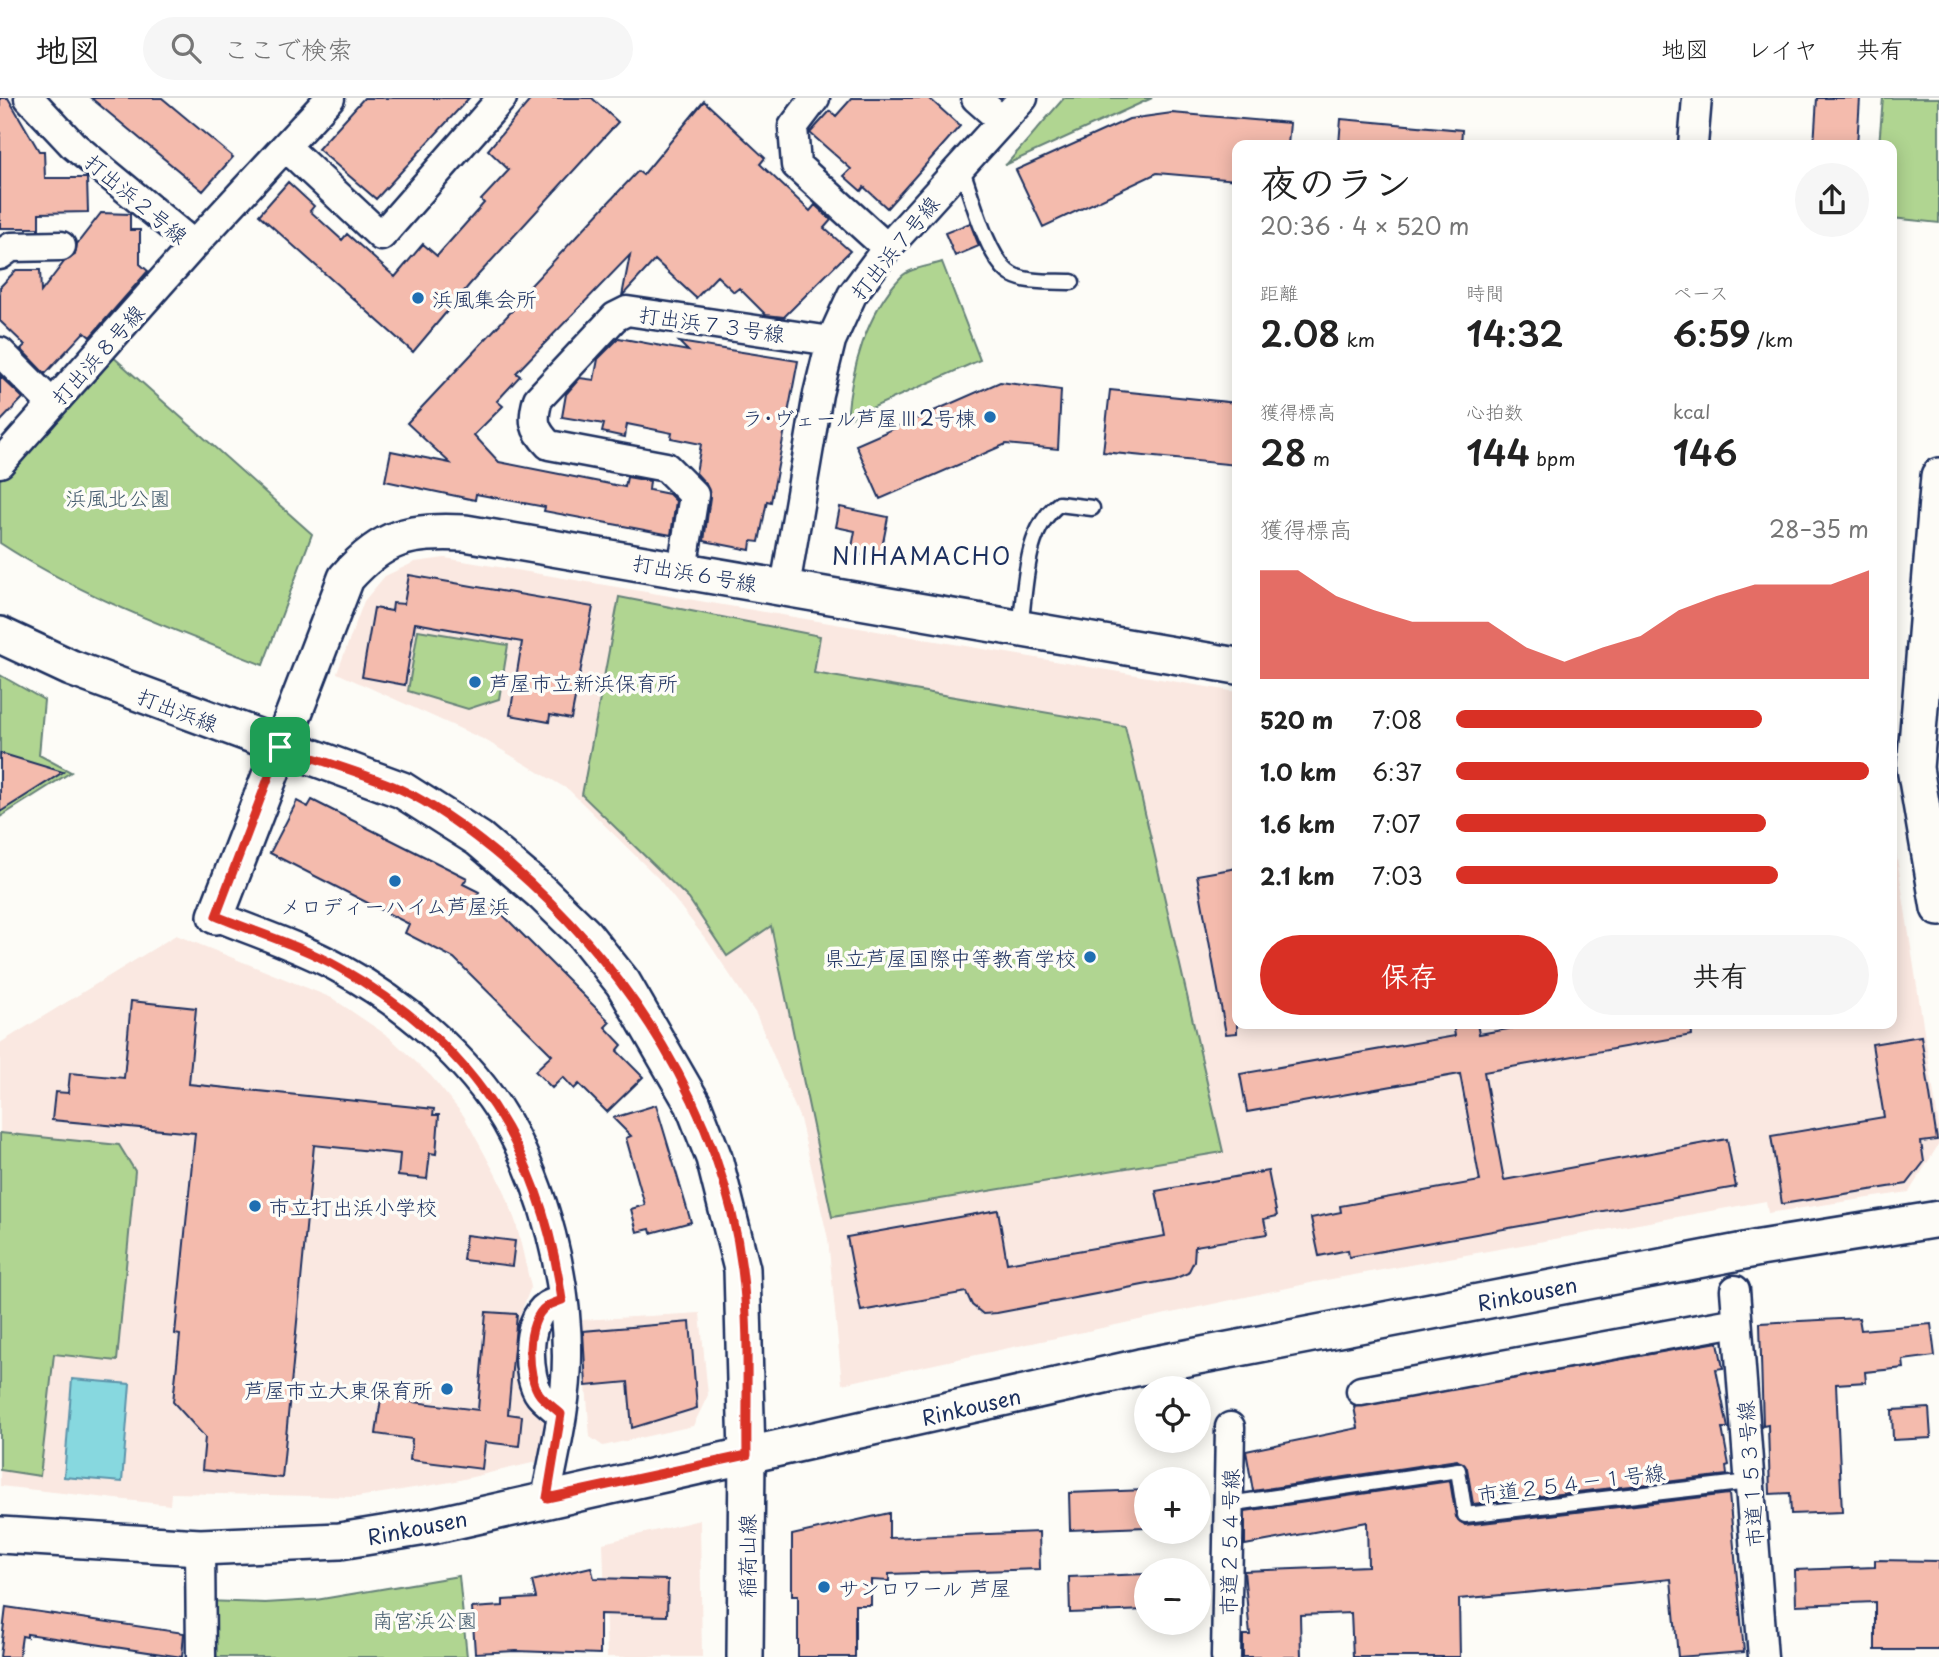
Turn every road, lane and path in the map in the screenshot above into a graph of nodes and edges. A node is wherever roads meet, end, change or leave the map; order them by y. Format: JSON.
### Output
{"nodes":[{"id":1,"x":29,"y":98,"type":"edge"},
{"id":2,"x":330,"y":98,"type":"edge"},
{"id":3,"x":502,"y":98,"type":"edge"},
{"id":4,"x":815,"y":98,"type":"edge"},
{"id":5,"x":976,"y":98,"type":"edge"},
{"id":6,"x":1023,"y":98,"type":"edge"},
{"id":7,"x":1697,"y":98,"type":"edge"},
{"id":8,"x":1002,"y":121,"type":"junction"},
{"id":9,"x":1693,"y":140,"type":"edge"},
{"id":10,"x":286,"y":147,"type":"junction"},
{"id":11,"x":961,"y":167,"type":"junction"},
{"id":12,"x":61,"y":246,"type":"dead end"},
{"id":13,"x":194,"y":246,"type":"junction"},
{"id":14,"x":887,"y":248,"type":"junction"},
{"id":15,"x":0,"y":255,"type":"edge"},
{"id":16,"x":1072,"y":282,"type":"dead end"},
{"id":17,"x":831,"y":341,"type":"junction"},
{"id":18,"x":0,"y":352,"type":"edge"},
{"id":19,"x":52,"y":404,"type":"junction"},
{"id":20,"x":0,"y":463,"type":"edge"},
{"id":21,"x":1939,"y":476,"type":"edge"},
{"id":22,"x":1092,"y":508,"type":"dead end"},
{"id":23,"x":682,"y":570,"type":"junction"},
{"id":24,"x":785,"y":587,"type":"junction"},
{"id":25,"x":1020,"y":628,"type":"junction"},
{"id":26,"x":0,"y":635,"type":"edge"},
{"id":27,"x":1232,"y":665,"type":"edge"},
{"id":28,"x":280,"y":747,"type":"junction"},
{"id":29,"x":1904,"y":767,"type":"edge"},
{"id":30,"x":1939,"y":908,"type":"edge"},
{"id":31,"x":216,"y":916,"type":"joint"},
{"id":32,"x":1939,"y":1219,"type":"edge"},
{"id":33,"x":1735,"y":1290,"type":"dead end"},
{"id":34,"x":1737,"y":1322,"type":"junction"},
{"id":35,"x":1362,"y":1391,"type":"dead end"},
{"id":36,"x":1230,"y":1427,"type":"dead end"},
{"id":37,"x":747,"y":1455,"type":"junction"},
{"id":38,"x":1749,"y":1482,"type":"junction"},
{"id":39,"x":547,"y":1498,"type":"junction"},
{"id":40,"x":1229,"y":1504,"type":"junction"},
{"id":41,"x":0,"y":1535,"type":"edge"},
{"id":42,"x":200,"y":1547,"type":"junction"},
{"id":43,"x":201,"y":1657,"type":"edge"},
{"id":44,"x":745,"y":1657,"type":"edge"},
{"id":45,"x":1226,"y":1657,"type":"edge"},
{"id":46,"x":1763,"y":1657,"type":"edge"}],
"edges":[{"from":1,"to":13,"type":"street","name":"打出浜２号線"},
{"from":2,"to":10,"type":"street","name":"打出浜２号線"},
{"from":3,"to":10,"type":"street"},
{"from":4,"to":14,"type":"street"},
{"from":5,"to":8,"type":"street"},
{"from":6,"to":8,"type":"street","name":"打出浜７号線"},
{"from":7,"to":9,"type":"street"},
{"from":8,"to":11,"type":"street","name":"打出浜７号線"},
{"from":10,"to":13,"type":"street","name":"打出浜２号線"},
{"from":11,"to":14,"type":"street","name":"打出浜７号線"},
{"from":11,"to":16,"type":"lane"},
{"from":12,"to":15,"type":"street"},
{"from":13,"to":19,"type":"street","name":"打出浜８号線"},
{"from":14,"to":17,"type":"street","name":"打出浜７号線"},
{"from":17,"to":23,"type":"street","name":"打出浜７３号線"},
{"from":17,"to":24,"type":"street","name":"打出浜７号線"},
{"from":18,"to":19,"type":"street"},
{"from":19,"to":20,"type":"street","name":"打出浜８号線"},
{"from":21,"to":29,"type":"street"},
{"from":22,"to":25,"type":"lane"},
{"from":23,"to":24,"type":"street","name":"打出浜６号線"},
{"from":23,"to":28,"type":"street","name":"打出浜６号線"},
{"from":24,"to":25,"type":"street","name":"打出浜６号線"},
{"from":25,"to":27,"type":"street","name":"打出浜６号線"},
{"from":26,"to":28,"type":"street","name":"打出浜線"},
{"from":28,"to":31,"type":"street","name":"打出浜６号線"},
{"from":28,"to":37,"type":"street","name":"打出浜線"},
{"from":29,"to":30,"type":"street"},
{"from":31,"to":39,"type":"street"},
{"from":32,"to":37,"type":"street","name":"Rinkousen"},
{"from":33,"to":34,"type":"street","name":"市道１５３号線"},
{"from":34,"to":35,"type":"street"},
{"from":34,"to":38,"type":"street","name":"市道１５３号線"},
{"from":36,"to":40,"type":"street","name":"市道２５４号線"},
{"from":37,"to":39,"type":"street","name":"Rinkousen"},
{"from":37,"to":44,"type":"street","name":"稲荷山線"},
{"from":38,"to":40,"type":"lane","name":"市道２５４－１号線"},
{"from":38,"to":46,"type":"street","name":"市道１５３号線"},
{"from":39,"to":42,"type":"street","name":"Rinkousen"},
{"from":40,"to":45,"type":"street","name":"市道２５４号線"},
{"from":41,"to":42,"type":"street","name":"Rinkousen"},
{"from":42,"to":43,"type":"street"}]}
